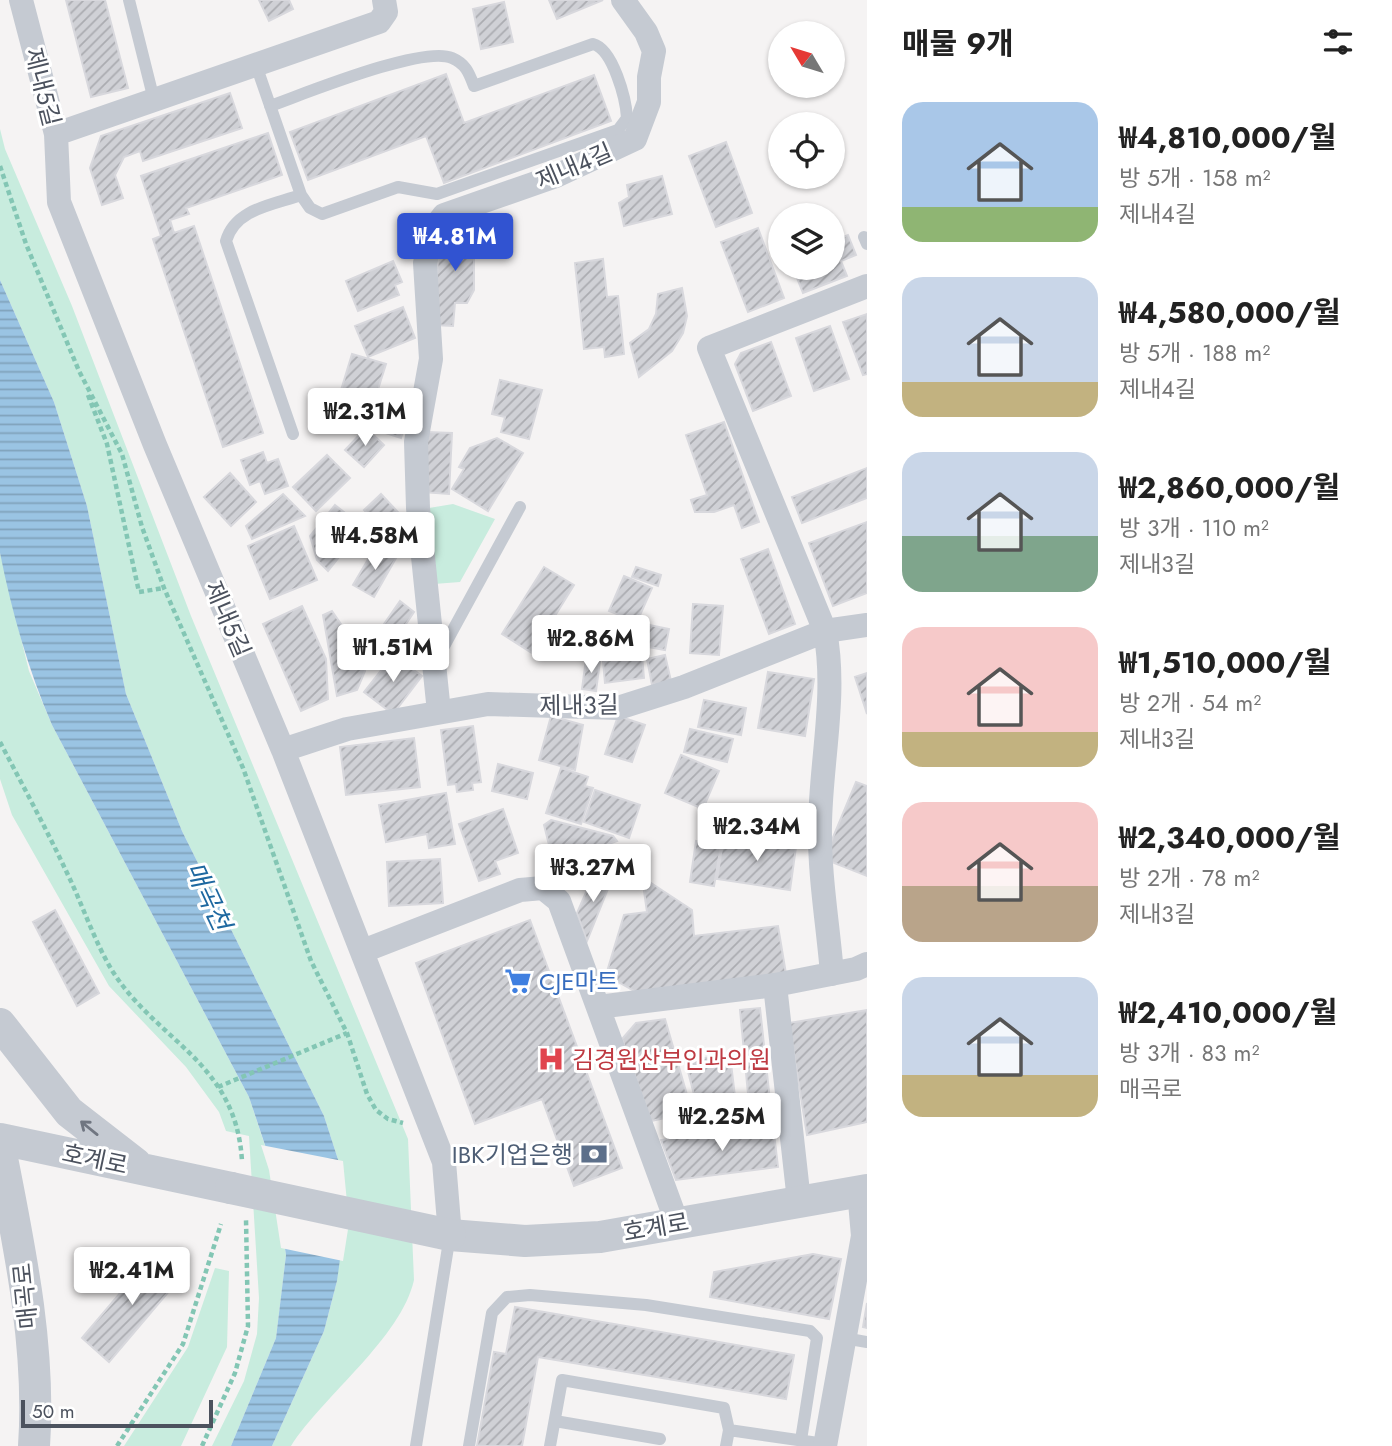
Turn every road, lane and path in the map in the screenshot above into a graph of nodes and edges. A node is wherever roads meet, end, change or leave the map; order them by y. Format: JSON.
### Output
{"nodes":[{"id":1,"x":21,"y":0,"type":"edge"},
{"id":2,"x":129,"y":0,"type":"edge"},
{"id":3,"x":384,"y":0,"type":"edge"},
{"id":4,"x":623,"y":0,"type":"edge"},
{"id":5,"x":256,"y":65,"type":"junction"},
{"id":6,"x":154,"y":100,"type":"junction"},
{"id":7,"x":270,"y":106,"type":"junction"},
{"id":8,"x":56,"y":134,"type":"junction"},
{"id":9,"x":0,"y":166,"type":"edge"},
{"id":10,"x":301,"y":195,"type":"junction"},
{"id":11,"x":440,"y":204,"type":"junction"},
{"id":12,"x":867,"y":286,"type":"edge"},
{"id":13,"x":79,"y":371,"type":"junction"},
{"id":14,"x":293,"y":434,"type":"dead end"},
{"id":15,"x":520,"y":507,"type":"dead end"},
{"id":16,"x":164,"y":588,"type":"junction"},
{"id":17,"x":867,"y":625,"type":"edge"},
{"id":18,"x":825,"y":631,"type":"junction"},
{"id":19,"x":434,"y":665,"type":"junction"},
{"id":20,"x":439,"y":712,"type":"junction"},
{"id":21,"x":0,"y":742,"type":"edge"},
{"id":22,"x":283,"y":750,"type":"junction"},
{"id":23,"x":363,"y":951,"type":"junction"},
{"id":24,"x":867,"y":964,"type":"edge"},
{"id":25,"x":832,"y":974,"type":"junction"},
{"id":26,"x":775,"y":985,"type":"junction"},
{"id":27,"x":598,"y":1007,"type":"junction"},
{"id":28,"x":0,"y":1024,"type":"edge"},
{"id":29,"x":346,"y":1033,"type":"junction"},
{"id":30,"x":218,"y":1087,"type":"junction"},
{"id":31,"x":413,"y":1125,"type":"dead end"},
{"id":32,"x":0,"y":1139,"type":"edge"},
{"id":33,"x":0,"y":1148,"type":"edge"},
{"id":34,"x":143,"y":1170,"type":"junction"},
{"id":35,"x":240,"y":1190,"type":"junction"},
{"id":36,"x":863,"y":1191,"type":"edge"},
{"id":37,"x":799,"y":1201,"type":"junction"},
{"id":38,"x":677,"y":1223,"type":"junction"},
{"id":39,"x":221,"y":1224,"type":"dead end"},
{"id":40,"x":450,"y":1235,"type":"junction"},
{"id":41,"x":855,"y":1340,"type":"edge"},
{"id":42,"x":555,"y":1421,"type":"junction"},
{"id":43,"x":729,"y":1430,"type":"junction"},
{"id":44,"x":660,"y":1438,"type":"dead end"},
{"id":45,"x":817,"y":1443,"type":"edge"},
{"id":46,"x":34,"y":1446,"type":"edge"},
{"id":47,"x":117,"y":1446,"type":"edge"},
{"id":48,"x":202,"y":1446,"type":"edge"},
{"id":49,"x":416,"y":1446,"type":"edge"},
{"id":50,"x":469,"y":1446,"type":"edge"},
{"id":51,"x":550,"y":1446,"type":"edge"},
{"id":52,"x":726,"y":1446,"type":"edge"}],
"edges":[{"from":1,"to":8,"type":"street","name":"제내5길"},
{"from":2,"to":6,"type":"lane"},
{"from":3,"to":5,"type":"street"},
{"from":4,"to":11,"type":"street","name":"제내4길"},
{"from":5,"to":6,"type":"street"},
{"from":5,"to":7,"type":"lane"},
{"from":6,"to":8,"type":"street"},
{"from":7,"to":10,"type":"lane"},
{"from":7,"to":11,"type":"lane"},
{"from":8,"to":22,"type":"street","name":"제내5길"},
{"from":9,"to":13,"type":"path"},
{"from":10,"to":11,"type":"lane"},
{"from":10,"to":14,"type":"lane"},
{"from":11,"to":19,"type":"street"},
{"from":12,"to":18,"type":"street"},
{"from":13,"to":16,"type":"path"},
{"from":13,"to":16,"type":"path"},
{"from":15,"to":19,"type":"lane"},
{"from":16,"to":29,"type":"path"},
{"from":17,"to":18,"type":"street","name":"제내3길"},
{"from":18,"to":20,"type":"street","name":"제내3길"},
{"from":18,"to":25,"type":"street"},
{"from":19,"to":20,"type":"street"},
{"from":20,"to":22,"type":"street","name":"제내3길"},
{"from":21,"to":30,"type":"path"},
{"from":22,"to":23,"type":"street","name":"제내5길"},
{"from":23,"to":27,"type":"street"},
{"from":23,"to":40,"type":"street","name":"제내5길"},
{"from":24,"to":25,"type":"street"},
{"from":25,"to":26,"type":"street"},
{"from":26,"to":27,"type":"street"},
{"from":26,"to":37,"type":"street"},
{"from":27,"to":38,"type":"street"},
{"from":34,"to":28,"type":"street","one_way":true},
{"from":29,"to":30,"type":"path"},
{"from":29,"to":31,"type":"path"},
{"from":30,"to":35,"type":"path"},
{"from":32,"to":34,"type":"street","name":"호계로"},
{"from":33,"to":46,"type":"street","name":"매곡로"},
{"from":34,"to":35,"type":"street","name":"호계로"},
{"from":35,"to":40,"type":"street","name":"호계로","bridge":true},
{"from":35,"to":48,"type":"path"},
{"from":36,"to":37,"type":"street","name":"호계로"},
{"from":36,"to":41,"type":"street","name":"호계로"},
{"from":37,"to":38,"type":"street","name":"호계로"},
{"from":38,"to":40,"type":"street","name":"호계로"},
{"from":39,"to":47,"type":"path"},
{"from":40,"to":49,"type":"lane"},
{"from":41,"to":45,"type":"street","name":"호계로"},
{"from":42,"to":43,"type":"lane"},
{"from":42,"to":44,"type":"lane"},
{"from":42,"to":51,"type":"lane"},
{"from":43,"to":45,"type":"lane"},
{"from":43,"to":52,"type":"lane"},
{"from":45,"to":50,"type":"lane"}]}
